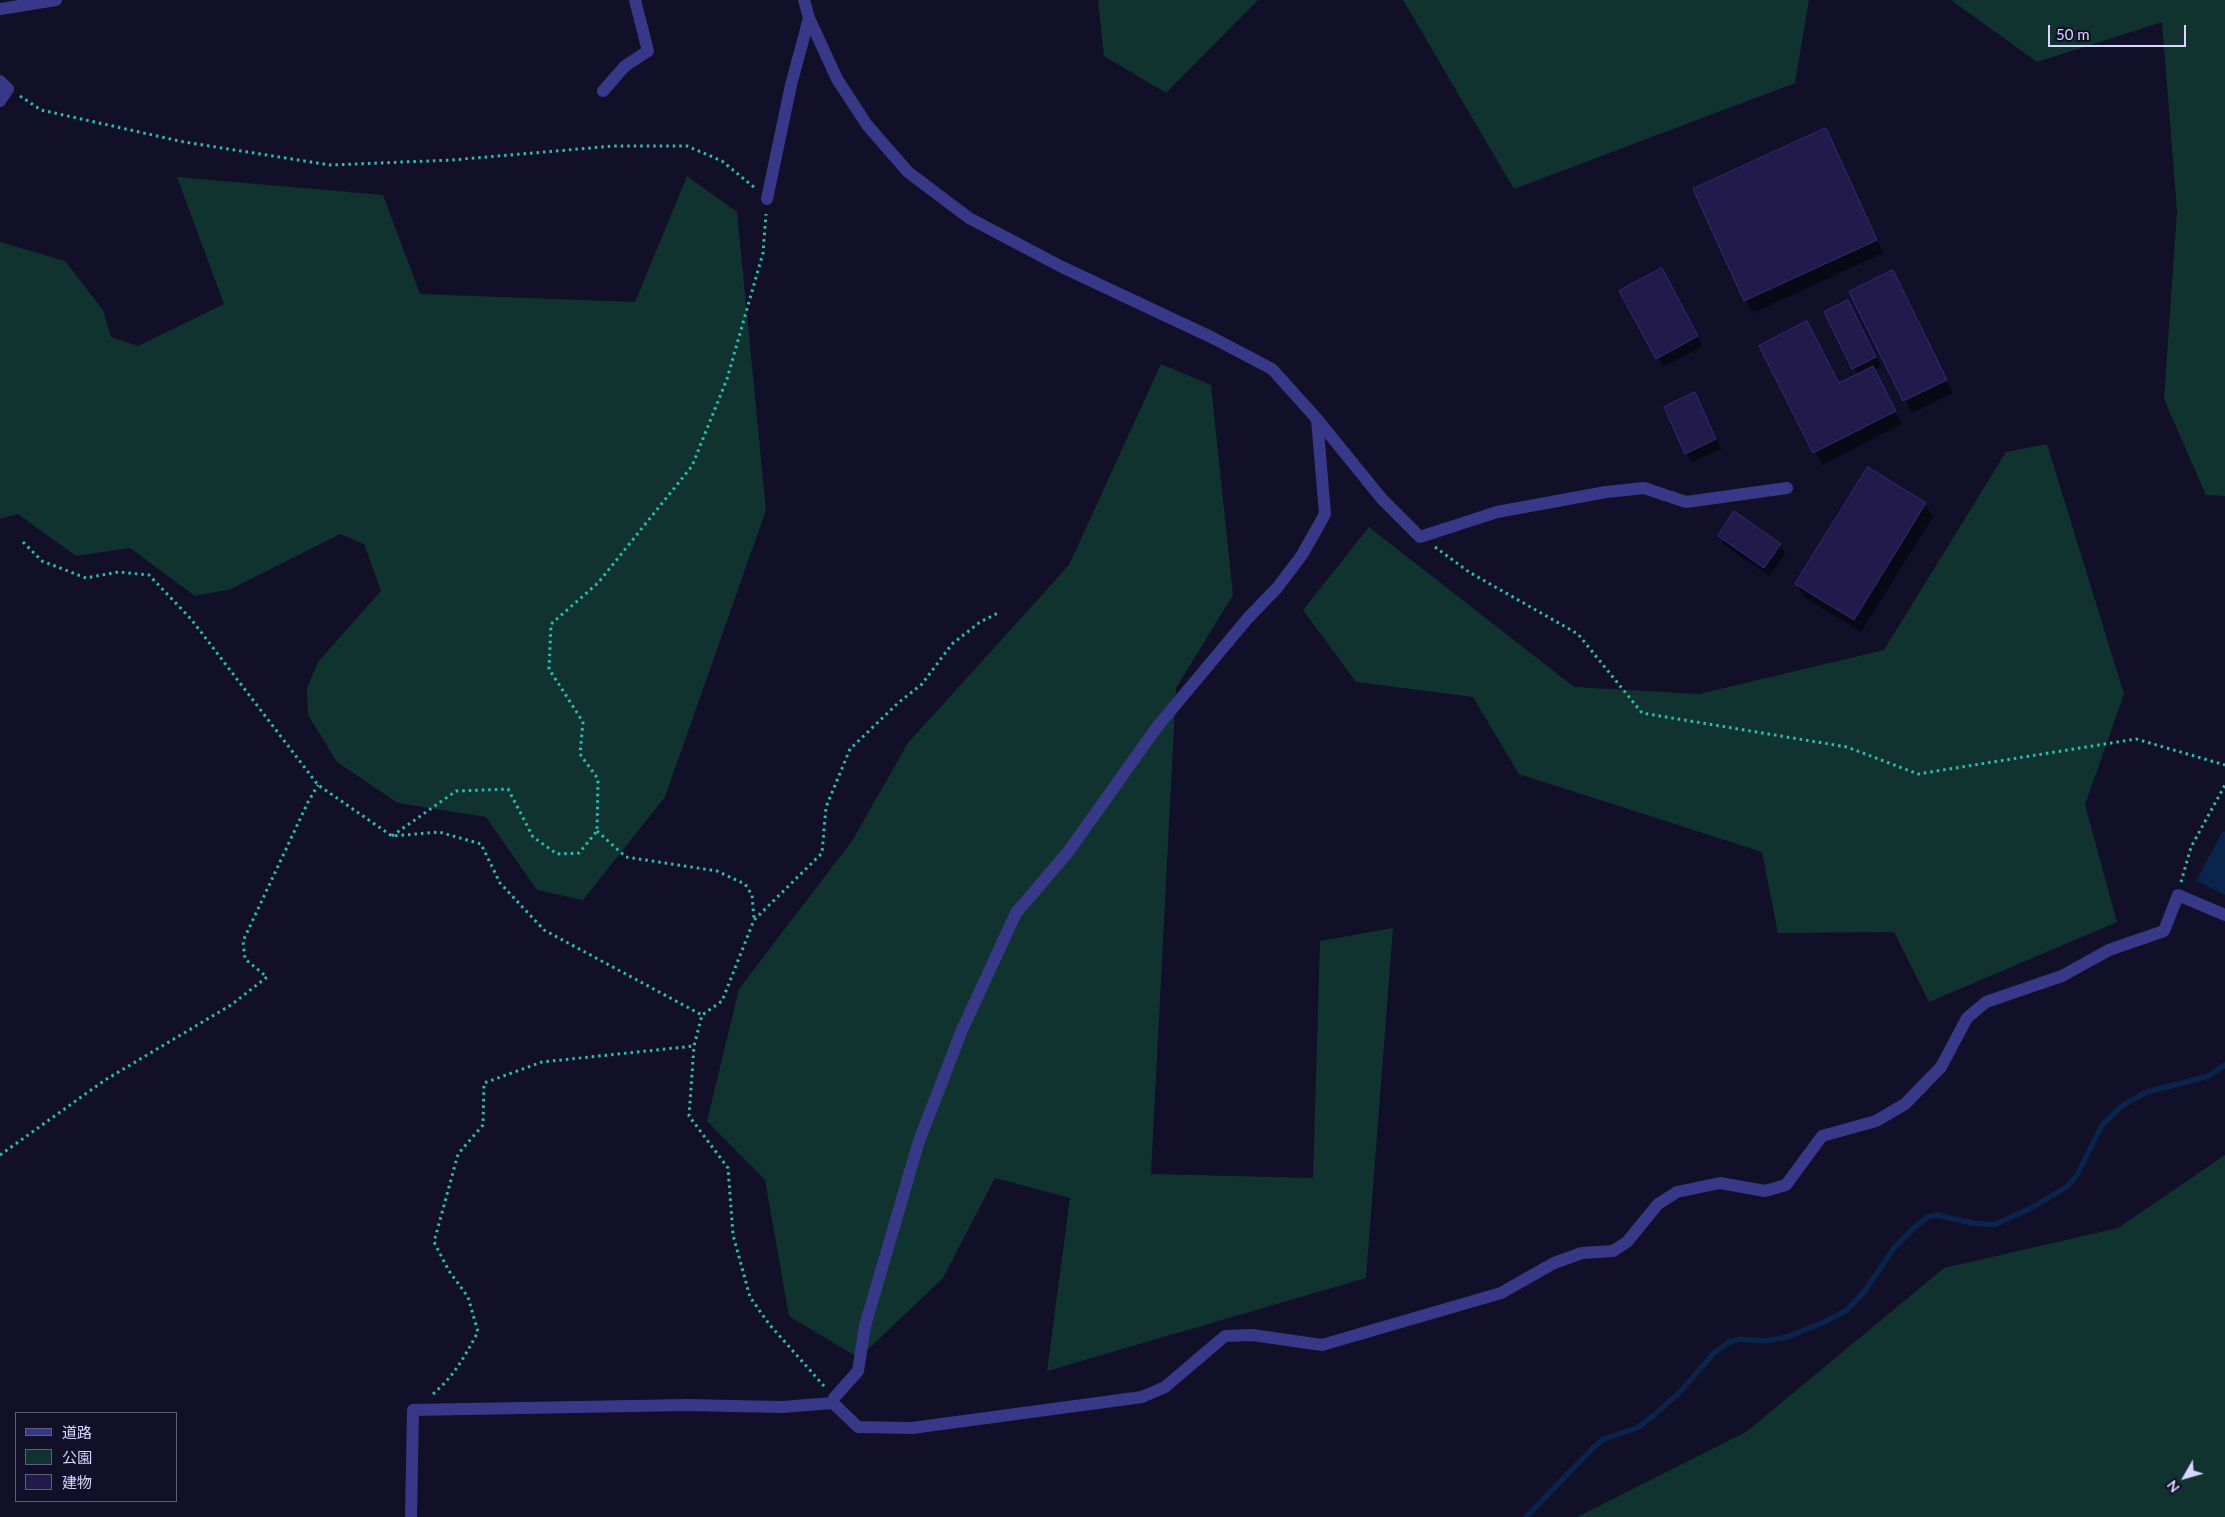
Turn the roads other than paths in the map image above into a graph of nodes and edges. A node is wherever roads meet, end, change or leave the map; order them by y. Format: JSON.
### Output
{"nodes":[{"id":1,"x":56,"y":0,"type":"edge"},
{"id":2,"x":636,"y":0,"type":"edge"},
{"id":3,"x":804,"y":0,"type":"edge"},
{"id":4,"x":0,"y":9,"type":"edge"},
{"id":5,"x":809,"y":18,"type":"junction"},
{"id":6,"x":4,"y":85,"type":"edge"},
{"id":7,"x":603,"y":91,"type":"dead end"},
{"id":8,"x":0,"y":101,"type":"edge"},
{"id":9,"x":768,"y":199,"type":"road end"},
{"id":10,"x":1317,"y":420,"type":"junction"},
{"id":11,"x":1787,"y":488,"type":"dead end"},
{"id":12,"x":2225,"y":915,"type":"edge"},
{"id":13,"x":834,"y":1401,"type":"junction"},
{"id":14,"x":411,"y":1517,"type":"edge"}],
"edges":[{"from":1,"to":4,"type":"street"},
{"from":2,"to":7,"type":"street"},
{"from":3,"to":5,"type":"street"},
{"from":5,"to":9,"type":"street"},
{"from":5,"to":10,"type":"street"},
{"from":6,"to":8,"type":"street"},
{"from":10,"to":11,"type":"street"},
{"from":10,"to":13,"type":"street"},
{"from":12,"to":13,"type":"street"},
{"from":13,"to":14,"type":"street"}]}
